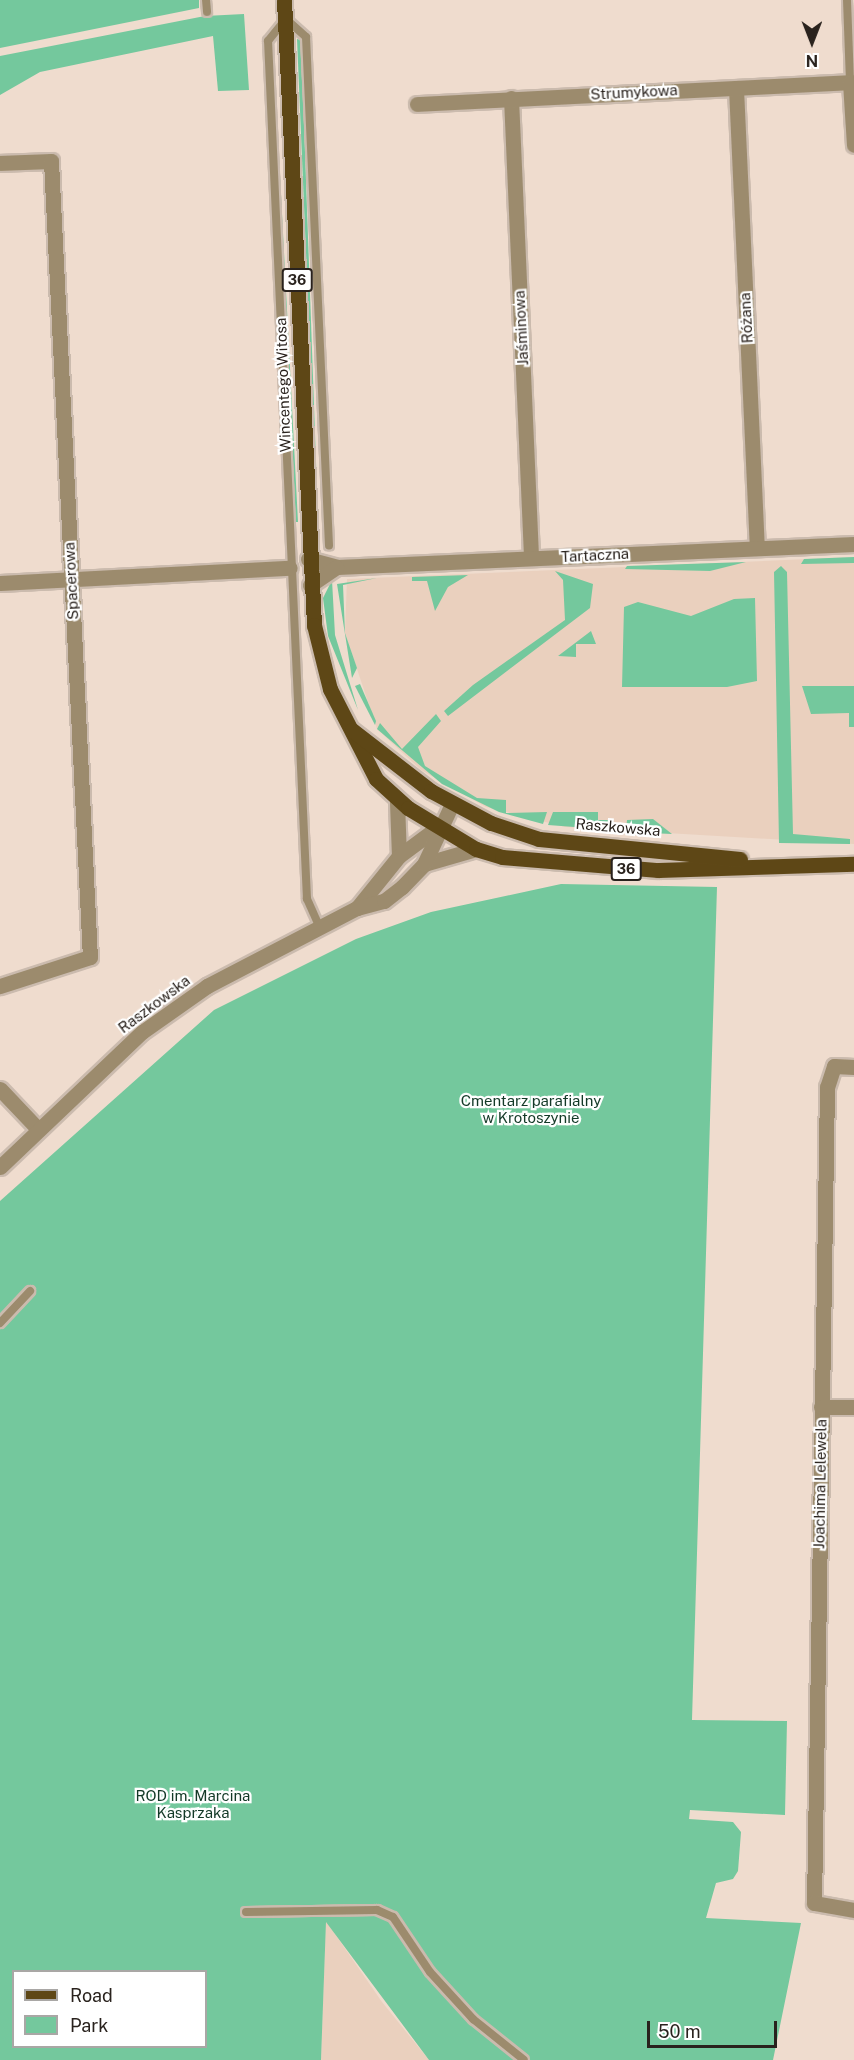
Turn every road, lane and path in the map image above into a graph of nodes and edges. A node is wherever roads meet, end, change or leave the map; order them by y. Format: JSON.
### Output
{"nodes":[{"id":1,"x":206,"y":0,"type":"edge"},
{"id":2,"x":284,"y":0,"type":"edge"},
{"id":3,"x":847,"y":0,"type":"edge"},
{"id":4,"x":207,"y":12,"type":"dead end"},
{"id":5,"x":286,"y":19,"type":"junction"},
{"id":6,"x":850,"y":82,"type":"junction"},
{"id":7,"x":736,"y":88,"type":"junction"},
{"id":8,"x":511,"y":98,"type":"junction"},
{"id":9,"x":417,"y":104,"type":"dead end"},
{"id":10,"x":854,"y":145,"type":"edge"},
{"id":11,"x":0,"y":163,"type":"edge"},
{"id":12,"x":326,"y":497,"type":"junction"},
{"id":13,"x":307,"y":514,"type":"junction"},
{"id":14,"x":854,"y":544,"type":"edge"},
{"id":15,"x":329,"y":545,"type":"dead end"},
{"id":16,"x":757,"y":548,"type":"junction"},
{"id":17,"x":531,"y":558,"type":"junction"},
{"id":18,"x":309,"y":559,"type":"junction"},
{"id":19,"x":337,"y":567,"type":"junction"},
{"id":20,"x":290,"y":568,"type":"junction"},
{"id":21,"x":71,"y":580,"type":"junction"},
{"id":22,"x":0,"y":584,"type":"edge"},
{"id":23,"x":310,"y":585,"type":"junction"},
{"id":24,"x":348,"y":727,"type":"junction"},
{"id":25,"x":398,"y":802,"type":"junction"},
{"id":26,"x":452,"y":804,"type":"junction"},
{"id":27,"x":438,"y":827,"type":"junction"},
{"id":28,"x":476,"y":849,"type":"junction"},
{"id":29,"x":399,"y":856,"type":"junction"},
{"id":30,"x":424,"y":864,"type":"junction"},
{"id":31,"x":777,"y":864,"type":"junction"},
{"id":32,"x":854,"y":864,"type":"edge"},
{"id":33,"x":357,"y":908,"type":"junction"},
{"id":34,"x":320,"y":928,"type":"junction"},
{"id":35,"x":0,"y":986,"type":"edge"},
{"id":36,"x":854,"y":1066,"type":"edge"},
{"id":37,"x":0,"y":1089,"type":"edge"},
{"id":38,"x":38,"y":1129,"type":"junction"},
{"id":39,"x":0,"y":1167,"type":"edge"},
{"id":40,"x":30,"y":1291,"type":"dead end"},
{"id":41,"x":0,"y":1323,"type":"edge"},
{"id":42,"x":821,"y":1407,"type":"junction"},
{"id":43,"x":854,"y":1407,"type":"edge"},
{"id":44,"x":854,"y":1910,"type":"edge"},
{"id":45,"x":246,"y":1912,"type":"dead end"},
{"id":46,"x":524,"y":2060,"type":"edge"}],
"edges":[{"from":1,"to":4,"type":"lane"},
{"from":2,"to":5,"type":"main road","name":"Wincentego Witosa","number":"36"},
{"from":3,"to":6,"type":"lane"},
{"from":5,"to":12,"type":"lane"},
{"from":5,"to":13,"type":"main road","name":"Wincentego Witosa","number":"36"},
{"from":5,"to":20,"type":"lane"},
{"from":6,"to":7,"type":"street","name":"Strumykowa"},
{"from":6,"to":10,"type":"street"},
{"from":7,"to":8,"type":"street","name":"Strumykowa"},
{"from":7,"to":16,"type":"street","name":"Różana"},
{"from":8,"to":9,"type":"street","name":"Strumykowa"},
{"from":8,"to":17,"type":"street","name":"Jaśminowa"},
{"from":11,"to":21,"type":"street","name":"Spacerowa"},
{"from":12,"to":13,"type":"lane"},
{"from":12,"to":15,"type":"lane"},
{"from":13,"to":18,"type":"main road","name":"Wincentego Witosa","number":"36"},
{"from":14,"to":16,"type":"street","name":"Tartaczna"},
{"from":16,"to":17,"type":"street","name":"Tartaczna"},
{"from":17,"to":19,"type":"street","name":"Tartaczna"},
{"from":18,"to":19,"type":"street","name":"Tartaczna"},
{"from":18,"to":23,"type":"main road","name":"Wincentego Witosa","number":"36"},
{"from":19,"to":23,"type":"street"},
{"from":20,"to":21,"type":"street"},
{"from":20,"to":34,"type":"lane"},
{"from":21,"to":22,"type":"street"},
{"from":21,"to":35,"type":"street","name":"Spacerowa"},
{"from":23,"to":24,"type":"main road","name":"Wincentego Witosa","number":"36"},
{"from":24,"to":25,"type":"main road","name":"Wincentego Witosa","number":"36"},
{"from":24,"to":26,"type":"main road","name":"Wincentego Witosa","number":"36"},
{"from":25,"to":27,"type":"main road","name":"Wincentego Witosa","number":"36"},
{"from":25,"to":29,"type":"street"},
{"from":26,"to":27,"type":"street","name":"Raszkowska"},
{"from":26,"to":31,"type":"main road","name":"Raszkowska","number":"36"},
{"from":27,"to":28,"type":"main road","name":"Raszkowska","number":"36"},
{"from":27,"to":29,"type":"street","name":"Raszkowska"},
{"from":27,"to":30,"type":"street","name":"Raszkowska"},
{"from":28,"to":30,"type":"street"},
{"from":28,"to":31,"type":"main road","name":"Raszkowska","number":"36"},
{"from":29,"to":33,"type":"street","name":"Raszkowska"},
{"from":30,"to":33,"type":"street","name":"Raszkowska"},
{"from":31,"to":32,"type":"main road","name":"Raszkowska","number":"36"},
{"from":33,"to":34,"type":"street","name":"Raszkowska"},
{"from":34,"to":38,"type":"street","name":"Raszkowska"},
{"from":36,"to":42,"type":"street","name":"Joachima Lelewela"},
{"from":37,"to":38,"type":"street"},
{"from":38,"to":39,"type":"street","name":"Raszkowska"},
{"from":40,"to":41,"type":"lane"},
{"from":42,"to":43,"type":"street"},
{"from":42,"to":44,"type":"street","name":"Joachima Lelewela"},
{"from":45,"to":46,"type":"lane"}]}
